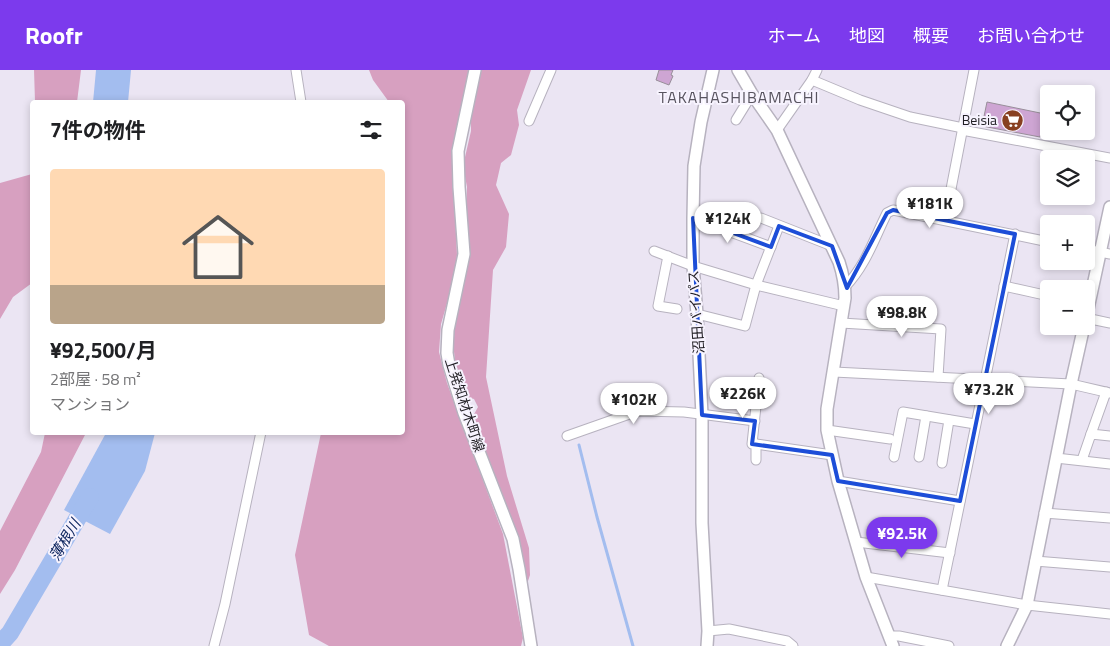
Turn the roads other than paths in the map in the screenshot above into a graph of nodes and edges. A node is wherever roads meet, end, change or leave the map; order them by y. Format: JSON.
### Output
{"nodes":[{"id":1,"x":296,"y":70,"type":"edge"},
{"id":2,"x":475,"y":70,"type":"edge"},
{"id":3,"x":551,"y":70,"type":"edge"},
{"id":4,"x":712,"y":70,"type":"edge"},
{"id":5,"x":738,"y":70,"type":"edge"},
{"id":6,"x":817,"y":70,"type":"edge"},
{"id":7,"x":974,"y":70,"type":"edge"},
{"id":8,"x":812,"y":80,"type":"junction"},
{"id":9,"x":752,"y":94,"type":"junction"},
{"id":10,"x":301,"y":100,"type":"edge"},
{"id":11,"x":736,"y":120,"type":"dead end"},
{"id":12,"x":529,"y":121,"type":"dead end"},
{"id":13,"x":962,"y":129,"type":"junction"},
{"id":14,"x":777,"y":130,"type":"junction"},
{"id":15,"x":1110,"y":158,"type":"edge"},
{"id":16,"x":1110,"y":207,"type":"edge"},
{"id":17,"x":693,"y":218,"type":"junction"},
{"id":18,"x":761,"y":218,"type":"dead end"},
{"id":19,"x":945,"y":220,"type":"junction"},
{"id":20,"x":779,"y":226,"type":"junction"},
{"id":21,"x":1015,"y":234,"type":"junction"},
{"id":22,"x":1040,"y":240,"type":"edge"},
{"id":23,"x":832,"y":246,"type":"junction"},
{"id":24,"x":771,"y":247,"type":"junction"},
{"id":25,"x":654,"y":251,"type":"dead end"},
{"id":26,"x":1106,"y":254,"type":"edge"},
{"id":27,"x":668,"y":256,"type":"junction"},
{"id":28,"x":693,"y":266,"type":"junction"},
{"id":29,"x":1095,"y":285,"type":"edge"},
{"id":30,"x":756,"y":286,"type":"junction"},
{"id":31,"x":1004,"y":286,"type":"junction"},
{"id":32,"x":845,"y":287,"type":"junction"},
{"id":33,"x":1040,"y":294,"type":"edge"},
{"id":34,"x":844,"y":306,"type":"junction"},
{"id":35,"x":677,"y":309,"type":"dead end"},
{"id":36,"x":697,"y":314,"type":"junction"},
{"id":37,"x":1095,"y":320,"type":"edge"},
{"id":38,"x":841,"y":323,"type":"junction"},
{"id":39,"x":1110,"y":323,"type":"edge"},
{"id":40,"x":1082,"y":335,"type":"edge"},
{"id":41,"x":834,"y":372,"type":"junction"},
{"id":42,"x":938,"y":377,"type":"junction"},
{"id":43,"x":760,"y":378,"type":"dead end"},
{"id":44,"x":984,"y":380,"type":"junction"},
{"id":45,"x":1071,"y":384,"type":"junction"},
{"id":46,"x":1108,"y":392,"type":"edge"},
{"id":47,"x":702,"y":415,"type":"junction"},
{"id":48,"x":926,"y":416,"type":"junction"},
{"id":49,"x":949,"y":420,"type":"junction"},
{"id":50,"x":755,"y":421,"type":"junction"},
{"id":51,"x":975,"y":424,"type":"junction"},
{"id":52,"x":827,"y":430,"type":"junction"},
{"id":53,"x":1091,"y":434,"type":"junction"},
{"id":54,"x":260,"y":435,"type":"edge"},
{"id":55,"x":567,"y":436,"type":"dead end"},
{"id":56,"x":1110,"y":436,"type":"edge"},
{"id":57,"x":890,"y":439,"type":"dead end"},
{"id":58,"x":756,"y":444,"type":"junction"},
{"id":59,"x":832,"y":455,"type":"junction"},
{"id":60,"x":894,"y":457,"type":"dead end"},
{"id":61,"x":919,"y":457,"type":"dead end"},
{"id":62,"x":1056,"y":458,"type":"junction"},
{"id":63,"x":756,"y":460,"type":"dead end"},
{"id":64,"x":1082,"y":460,"type":"junction"},
{"id":65,"x":942,"y":463,"type":"dead end"},
{"id":66,"x":1110,"y":464,"type":"edge"},
{"id":67,"x":838,"y":481,"type":"junction"},
{"id":68,"x":960,"y":501,"type":"junction"},
{"id":69,"x":1044,"y":513,"type":"junction"},
{"id":70,"x":1110,"y":518,"type":"edge"},
{"id":71,"x":856,"y":542,"type":"junction"},
{"id":72,"x":950,"y":552,"type":"junction"},
{"id":73,"x":1035,"y":561,"type":"junction"},
{"id":74,"x":1110,"y":567,"type":"edge"},
{"id":75,"x":866,"y":577,"type":"junction"},
{"id":76,"x":942,"y":590,"type":"junction"},
{"id":77,"x":1027,"y":605,"type":"junction"},
{"id":78,"x":1110,"y":614,"type":"edge"},
{"id":79,"x":708,"y":631,"type":"junction"},
{"id":80,"x":891,"y":641,"type":"edge"},
{"id":81,"x":214,"y":646,"type":"edge"},
{"id":82,"x":531,"y":646,"type":"edge"},
{"id":83,"x":707,"y":646,"type":"edge"},
{"id":84,"x":793,"y":646,"type":"edge"},
{"id":85,"x":948,"y":646,"type":"edge"},
{"id":86,"x":1007,"y":646,"type":"edge"}],
"edges":[{"from":1,"to":10,"type":"street"},
{"from":2,"to":82,"type":"street","name":"上発知材木町線"},
{"from":3,"to":12,"type":"street"},
{"from":4,"to":17,"type":"street","name":"沼田バイパス"},
{"from":5,"to":9,"type":"street"},
{"from":6,"to":8,"type":"street"},
{"from":7,"to":13,"type":"street"},
{"from":8,"to":13,"type":"street"},
{"from":8,"to":14,"type":"street"},
{"from":9,"to":11,"type":"street"},
{"from":9,"to":14,"type":"street"},
{"from":13,"to":15,"type":"street"},
{"from":13,"to":19,"type":"street"},
{"from":14,"to":23,"type":"street"},
{"from":16,"to":26,"type":"street"},
{"from":17,"to":24,"type":"street"},
{"from":17,"to":28,"type":"street","name":"沼田バイパス"},
{"from":18,"to":20,"type":"street"},
{"from":19,"to":21,"type":"street"},
{"from":19,"to":32,"type":"street"},
{"from":20,"to":23,"type":"street"},
{"from":20,"to":24,"type":"street"},
{"from":21,"to":22,"type":"street"},
{"from":21,"to":31,"type":"street"},
{"from":23,"to":32,"type":"street"},
{"from":24,"to":30,"type":"street"},
{"from":25,"to":27,"type":"street"},
{"from":26,"to":29,"type":"street"},
{"from":27,"to":28,"type":"street"},
{"from":27,"to":35,"type":"street"},
{"from":28,"to":30,"type":"street"},
{"from":28,"to":36,"type":"street","name":"沼田バイパス"},
{"from":30,"to":34,"type":"street"},
{"from":30,"to":36,"type":"street"},
{"from":31,"to":33,"type":"street"},
{"from":31,"to":44,"type":"street"},
{"from":32,"to":34,"type":"street"},
{"from":34,"to":38,"type":"street"},
{"from":36,"to":47,"type":"street","name":"沼田バイパス"},
{"from":37,"to":39,"type":"street"},
{"from":38,"to":41,"type":"street"},
{"from":38,"to":42,"type":"street"},
{"from":40,"to":45,"type":"street"},
{"from":41,"to":42,"type":"street"},
{"from":41,"to":52,"type":"street"},
{"from":42,"to":44,"type":"street"},
{"from":43,"to":50,"type":"street"},
{"from":44,"to":45,"type":"street"},
{"from":44,"to":51,"type":"street"},
{"from":45,"to":46,"type":"street"},
{"from":45,"to":62,"type":"street"},
{"from":46,"to":53,"type":"street"},
{"from":47,"to":50,"type":"street"},
{"from":47,"to":55,"type":"street"},
{"from":47,"to":79,"type":"street","name":"沼田バイパス"},
{"from":48,"to":49,"type":"street"},
{"from":48,"to":60,"type":"street"},
{"from":48,"to":61,"type":"street"},
{"from":49,"to":51,"type":"street"},
{"from":49,"to":65,"type":"street"},
{"from":50,"to":58,"type":"street"},
{"from":51,"to":68,"type":"street"},
{"from":52,"to":57,"type":"street"},
{"from":52,"to":59,"type":"street"},
{"from":53,"to":56,"type":"street"},
{"from":53,"to":64,"type":"street"},
{"from":54,"to":81,"type":"street"},
{"from":58,"to":59,"type":"street"},
{"from":58,"to":63,"type":"street"},
{"from":59,"to":67,"type":"street"},
{"from":62,"to":64,"type":"street"},
{"from":62,"to":69,"type":"street"},
{"from":64,"to":66,"type":"street"},
{"from":67,"to":68,"type":"street"},
{"from":67,"to":71,"type":"street"},
{"from":68,"to":72,"type":"street"},
{"from":69,"to":70,"type":"street"},
{"from":69,"to":73,"type":"street"},
{"from":71,"to":72,"type":"street"},
{"from":71,"to":75,"type":"street"},
{"from":72,"to":76,"type":"street"},
{"from":73,"to":74,"type":"street"},
{"from":73,"to":77,"type":"street"},
{"from":75,"to":76,"type":"street"},
{"from":75,"to":80,"type":"street"},
{"from":76,"to":77,"type":"street"},
{"from":77,"to":78,"type":"street"},
{"from":77,"to":86,"type":"street"},
{"from":79,"to":83,"type":"street","name":"沼田バイパス"},
{"from":79,"to":84,"type":"street"},
{"from":80,"to":85,"type":"street"}]}
